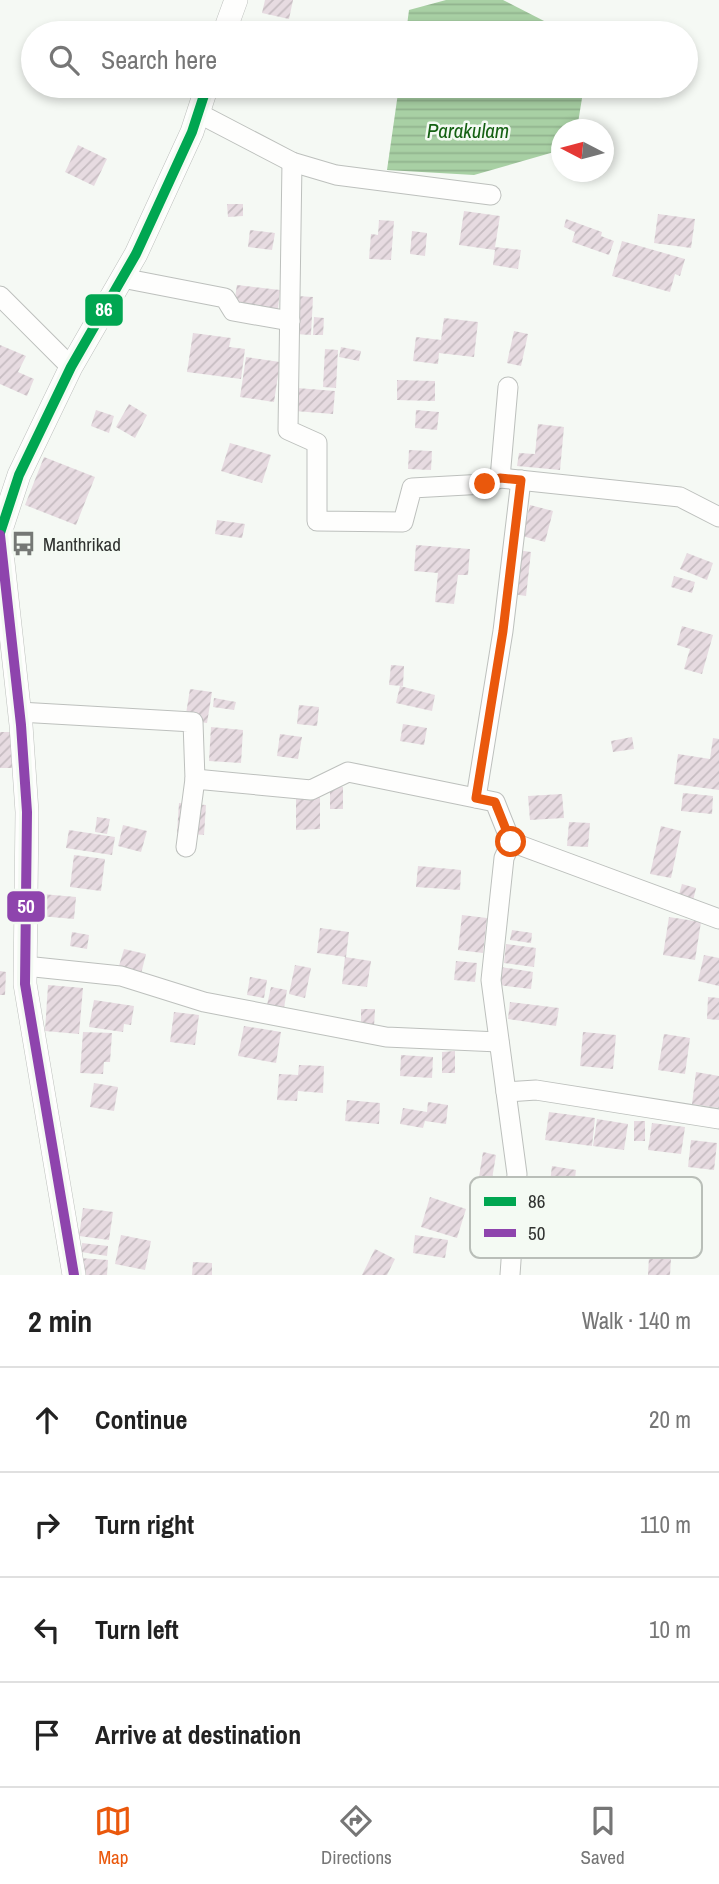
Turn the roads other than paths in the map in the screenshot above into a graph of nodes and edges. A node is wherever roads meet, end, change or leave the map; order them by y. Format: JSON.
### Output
{"nodes":[{"id":1,"x":236,"y":0,"type":"edge"},
{"id":2,"x":229,"y":21,"type":"edge"},
{"id":3,"x":203,"y":98,"type":"edge"},
{"id":4,"x":198,"y":113,"type":"junction"},
{"id":5,"x":292,"y":162,"type":"junction"},
{"id":6,"x":491,"y":195,"type":"dead end"},
{"id":7,"x":122,"y":278,"type":"junction"},
{"id":8,"x":0,"y":296,"type":"edge"},
{"id":9,"x":289,"y":321,"type":"junction"},
{"id":10,"x":71,"y":367,"type":"junction"},
{"id":11,"x":508,"y":387,"type":"dead end"},
{"id":12,"x":500,"y":478,"type":"junction"},
{"id":13,"x":521,"y":480,"type":"junction"},
{"id":14,"x":719,"y":517,"type":"edge"},
{"id":15,"x":2,"y":522,"type":"edge"},
{"id":16,"x":19,"y":712,"type":"junction"},
{"id":17,"x":195,"y":779,"type":"junction"},
{"id":18,"x":476,"y":798,"type":"junction"},
{"id":19,"x":511,"y":842,"type":"junction"},
{"id":20,"x":186,"y":847,"type":"dead end"},
{"id":21,"x":719,"y":919,"type":"edge"},
{"id":22,"x":25,"y":966,"type":"junction"},
{"id":23,"x":499,"y":1042,"type":"junction"},
{"id":24,"x":506,"y":1092,"type":"junction"},
{"id":25,"x":719,"y":1119,"type":"edge"},
{"id":26,"x":517,"y":1177,"type":"edge"},
{"id":27,"x":75,"y":1275,"type":"edge"}],
"edges":[{"from":1,"to":2,"type":"street"},
{"from":3,"to":4,"type":"street"},
{"from":4,"to":5,"type":"street"},
{"from":4,"to":7,"type":"street"},
{"from":5,"to":6,"type":"street"},
{"from":5,"to":9,"type":"street"},
{"from":7,"to":9,"type":"street"},
{"from":7,"to":10,"type":"street"},
{"from":8,"to":10,"type":"street"},
{"from":9,"to":12,"type":"street"},
{"from":10,"to":15,"type":"street"},
{"from":11,"to":12,"type":"street"},
{"from":12,"to":13,"type":"street"},
{"from":13,"to":14,"type":"street"},
{"from":13,"to":18,"type":"street"},
{"from":15,"to":16,"type":"street"},
{"from":16,"to":17,"type":"street"},
{"from":16,"to":22,"type":"street"},
{"from":17,"to":18,"type":"street"},
{"from":17,"to":20,"type":"street"},
{"from":18,"to":19,"type":"street"},
{"from":19,"to":21,"type":"street"},
{"from":19,"to":23,"type":"street"},
{"from":22,"to":23,"type":"street"},
{"from":22,"to":27,"type":"street"},
{"from":23,"to":24,"type":"street"},
{"from":24,"to":25,"type":"street"},
{"from":24,"to":26,"type":"street"}]}
